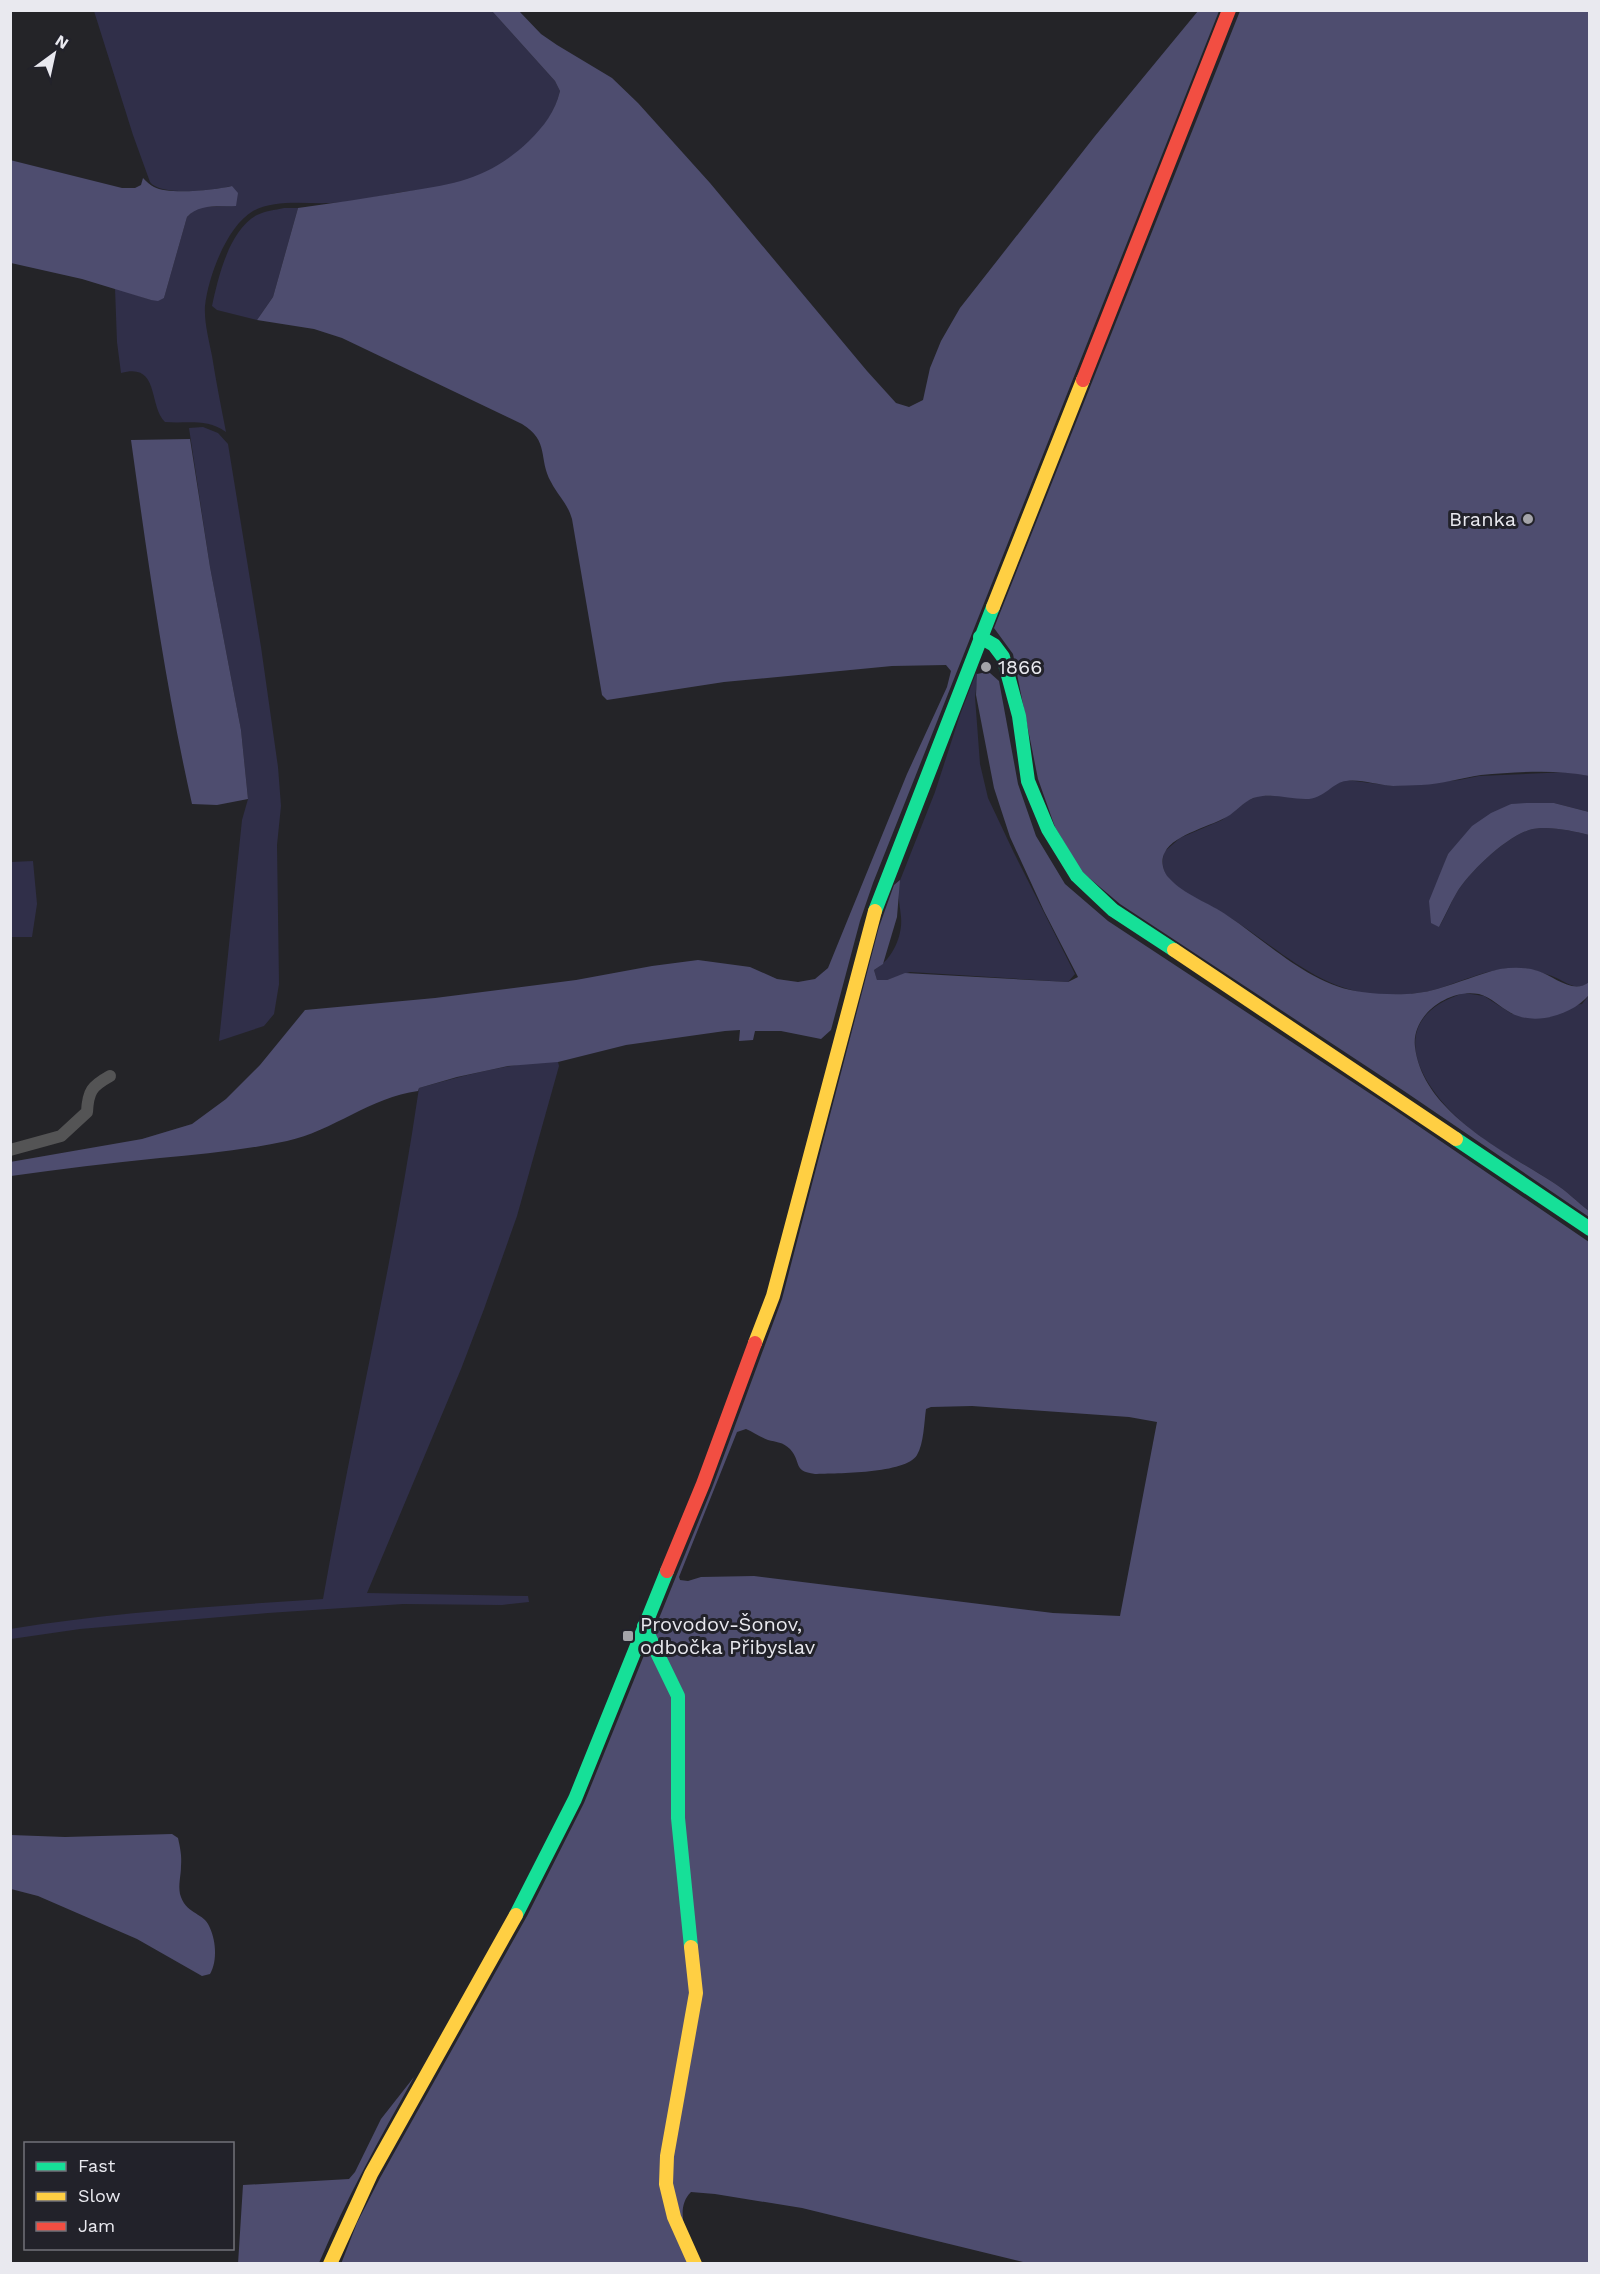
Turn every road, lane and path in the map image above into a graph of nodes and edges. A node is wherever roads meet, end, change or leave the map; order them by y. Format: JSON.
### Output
{"nodes":[{"id":1,"x":1229,"y":10,"type":"edge"},
{"id":2,"x":980,"y":637,"type":"junction"},
{"id":3,"x":110,"y":1076,"type":"dead end"},
{"id":4,"x":10,"y":1150,"type":"edge"},
{"id":5,"x":1590,"y":1229,"type":"edge"},
{"id":6,"x":644,"y":1626,"type":"junction"},
{"id":7,"x":330,"y":2264,"type":"edge"},
{"id":8,"x":695,"y":2264,"type":"edge"}],
"edges":[{"from":1,"to":2,"type":"main road"},
{"from":2,"to":5,"type":"main road"},
{"from":2,"to":6,"type":"main road"},
{"from":3,"to":4,"type":"street"},
{"from":6,"to":7,"type":"main road"},
{"from":6,"to":8,"type":"main road"}]}
